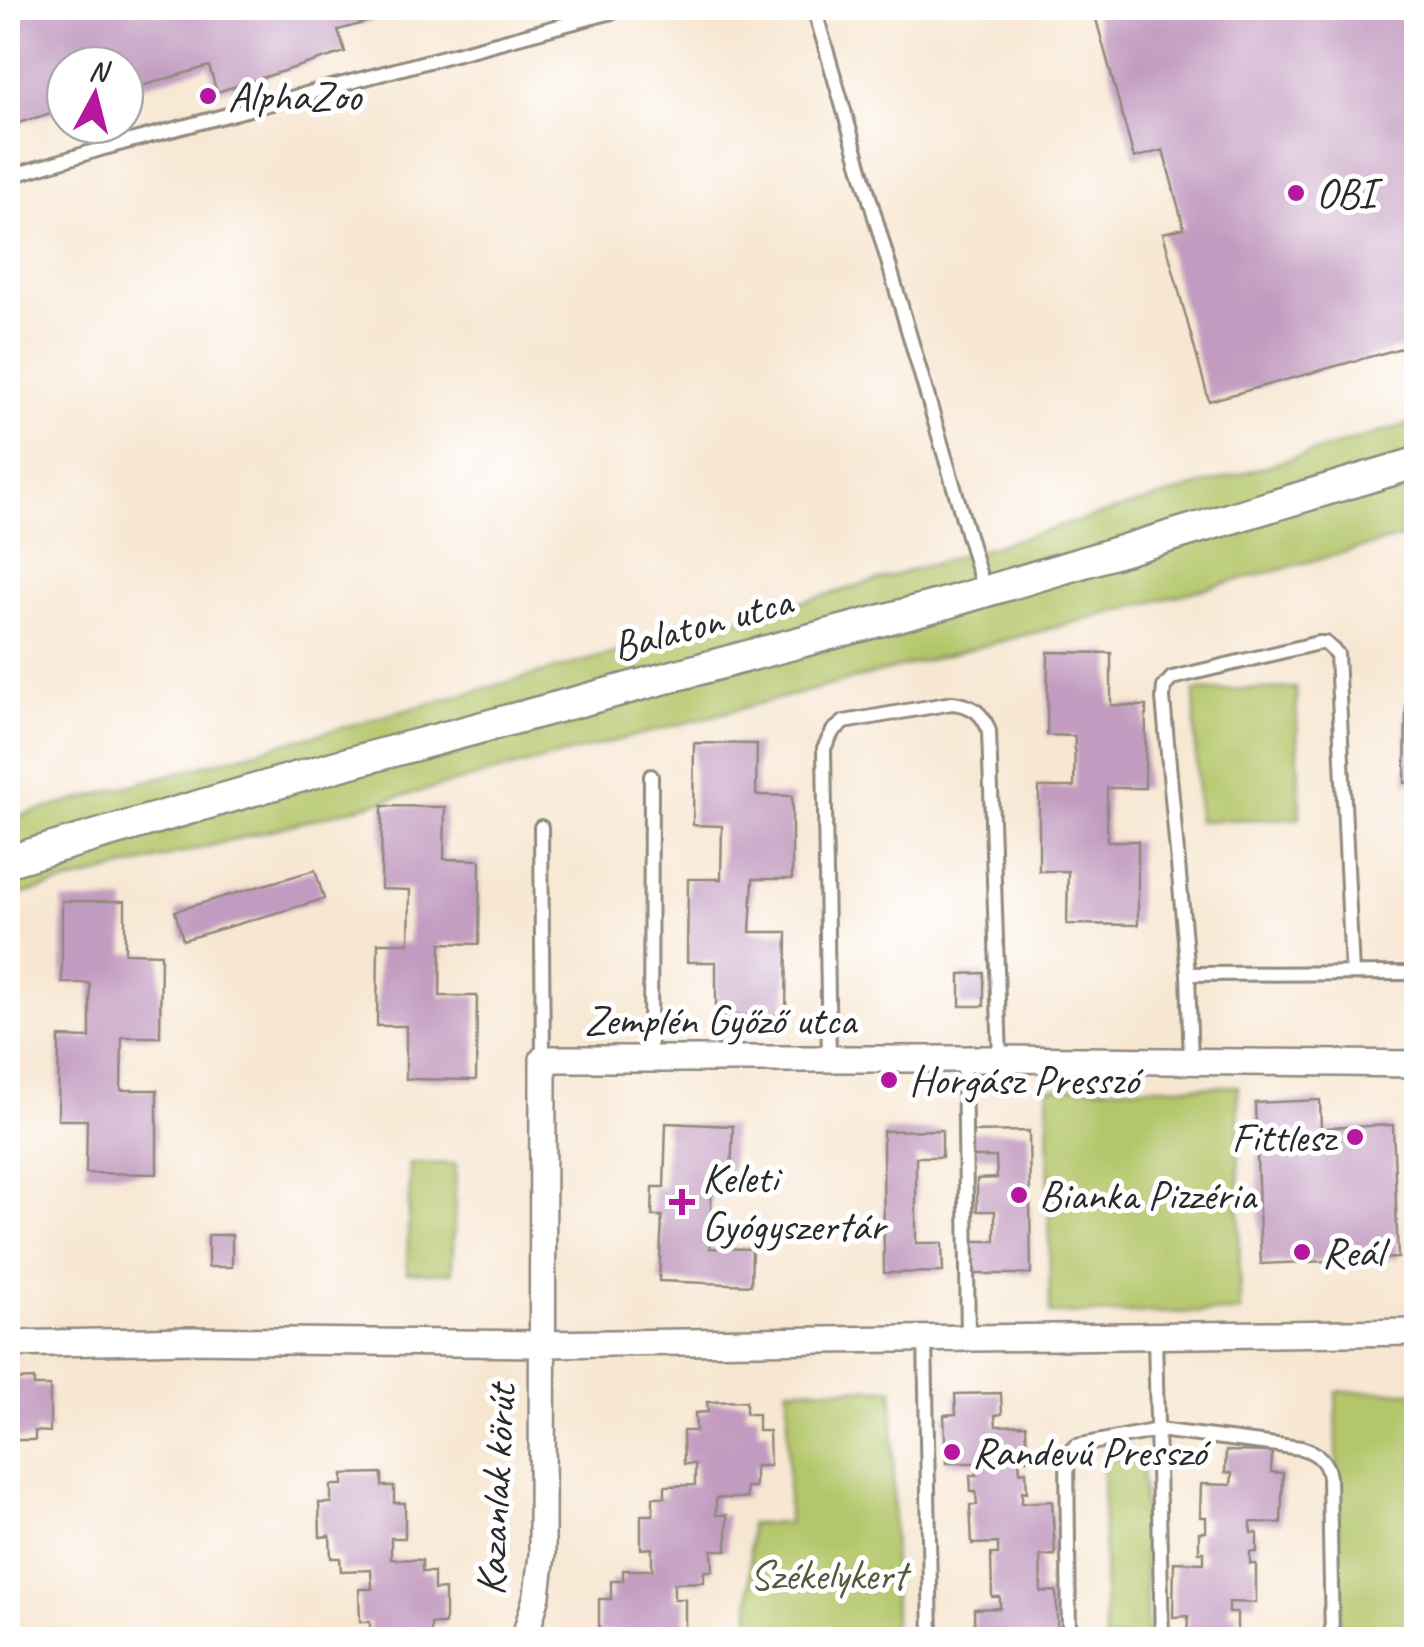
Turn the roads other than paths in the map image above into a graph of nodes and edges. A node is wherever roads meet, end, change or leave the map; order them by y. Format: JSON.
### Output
{"nodes":[{"id":1,"x":627,"y":8,"type":"edge"},
{"id":2,"x":814,"y":8,"type":"edge"},
{"id":3,"x":8,"y":176,"type":"edge"},
{"id":4,"x":1416,"y":462,"type":"edge"},
{"id":5,"x":984,"y":590,"type":"junction"},
{"id":6,"x":651,"y":776,"type":"dead end"},
{"id":7,"x":540,"y":827,"type":"dead end"},
{"id":8,"x":8,"y":861,"type":"edge"},
{"id":9,"x":1352,"y":972,"type":"junction"},
{"id":10,"x":1416,"y":972,"type":"edge"},
{"id":11,"x":1188,"y":974,"type":"junction"},
{"id":12,"x":543,"y":1059,"type":"junction"},
{"id":13,"x":1000,"y":1059,"type":"junction"},
{"id":14,"x":829,"y":1060,"type":"junction"},
{"id":15,"x":964,"y":1060,"type":"junction"},
{"id":16,"x":650,"y":1061,"type":"junction"},
{"id":17,"x":1191,"y":1063,"type":"junction"},
{"id":18,"x":1416,"y":1064,"type":"edge"},
{"id":19,"x":1416,"y":1332,"type":"edge"},
{"id":20,"x":1155,"y":1336,"type":"junction"},
{"id":21,"x":968,"y":1338,"type":"junction"},
{"id":22,"x":925,"y":1339,"type":"junction"},
{"id":23,"x":8,"y":1344,"type":"edge"},
{"id":24,"x":542,"y":1344,"type":"junction"},
{"id":25,"x":1158,"y":1430,"type":"junction"},
{"id":26,"x":524,"y":1640,"type":"edge"},
{"id":27,"x":931,"y":1640,"type":"edge"},
{"id":28,"x":1069,"y":1640,"type":"edge"},
{"id":29,"x":1162,"y":1640,"type":"edge"},
{"id":30,"x":1332,"y":1640,"type":"edge"}],
"edges":[{"from":1,"to":3,"type":"lane"},
{"from":2,"to":5,"type":"lane"},
{"from":4,"to":5,"type":"street","name":"Balaton utca"},
{"from":5,"to":8,"type":"street","name":"Balaton utca"},
{"from":6,"to":16,"type":"lane"},
{"from":7,"to":12,"type":"lane"},
{"from":9,"to":10,"type":"lane"},
{"from":9,"to":11,"type":"lane"},
{"from":9,"to":11,"type":"lane"},
{"from":11,"to":17,"type":"lane"},
{"from":12,"to":16,"type":"street","name":"Zemplén Győző utca"},
{"from":12,"to":24,"type":"street","name":"Zemplén Győző utca"},
{"from":13,"to":14,"type":"lane"},
{"from":13,"to":15,"type":"street","name":"Zemplén Győző utca"},
{"from":13,"to":17,"type":"street","name":"Zemplén Győző utca"},
{"from":14,"to":15,"type":"street","name":"Zemplén Győző utca"},
{"from":14,"to":16,"type":"street","name":"Zemplén Győző utca"},
{"from":15,"to":21,"type":"lane"},
{"from":17,"to":18,"type":"street","name":"Zemplén Győző utca"},
{"from":19,"to":20,"type":"street"},
{"from":20,"to":21,"type":"street"},
{"from":20,"to":25,"type":"lane"},
{"from":21,"to":22,"type":"street"},
{"from":22,"to":24,"type":"street"},
{"from":22,"to":27,"type":"lane"},
{"from":23,"to":24,"type":"street"},
{"from":24,"to":26,"type":"street","name":"Kazanlak körút"},
{"from":25,"to":28,"type":"lane"},
{"from":25,"to":29,"type":"lane"},
{"from":25,"to":30,"type":"lane"}]}
